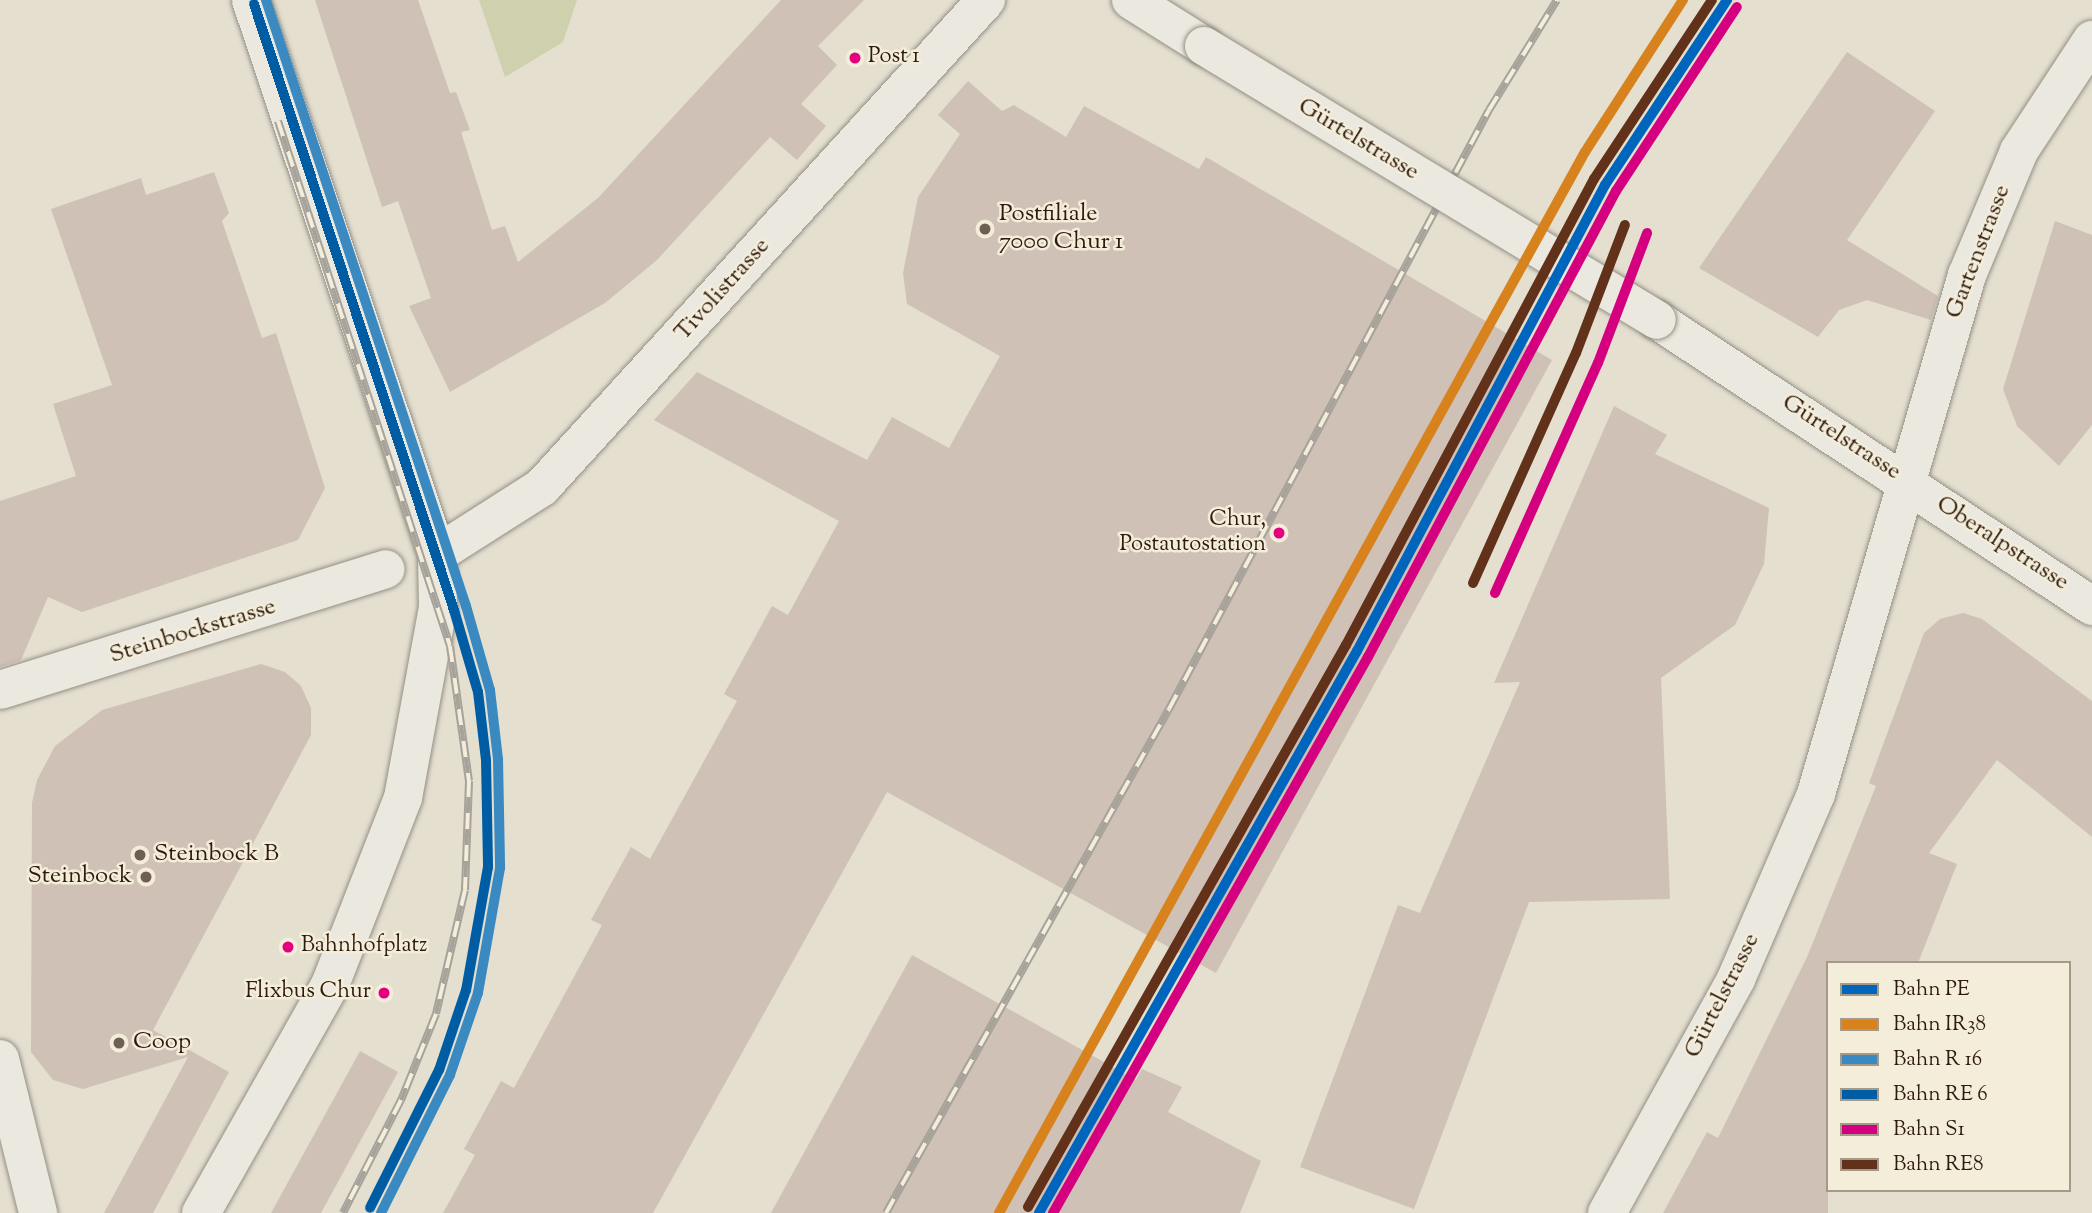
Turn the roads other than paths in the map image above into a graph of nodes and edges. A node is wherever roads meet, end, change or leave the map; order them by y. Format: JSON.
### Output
{"nodes":[{"id":1,"x":251,"y":0,"type":"edge"},
{"id":2,"x":986,"y":0,"type":"edge"},
{"id":3,"x":1131,"y":0,"type":"edge"},
{"id":4,"x":2092,"y":40,"type":"edge"},
{"id":5,"x":1910,"y":483,"type":"junction"},
{"id":6,"x":437,"y":554,"type":"junction"},
{"id":7,"x":385,"y":569,"type":"dead end"},
{"id":8,"x":2092,"y":606,"type":"edge"},
{"id":9,"x":0,"y":690,"type":"edge"},
{"id":10,"x":0,"y":1059,"type":"edge"},
{"id":11,"x":38,"y":1213,"type":"edge"},
{"id":12,"x":201,"y":1213,"type":"edge"},
{"id":13,"x":1607,"y":1213,"type":"edge"}],
"edges":[{"from":1,"to":6,"type":"street"},
{"from":2,"to":6,"type":"street","name":"Tivolistrasse"},
{"from":3,"to":5,"type":"street","name":"Gürtelstrasse","bridge":true},
{"from":4,"to":5,"type":"street","name":"Gartenstrasse"},
{"from":5,"to":8,"type":"street","name":"Oberalpstrasse"},
{"from":5,"to":13,"type":"street","name":"Gürtelstrasse"},
{"from":6,"to":12,"type":"street"},
{"from":7,"to":9,"type":"street","name":"Steinbockstrasse"},
{"from":10,"to":11,"type":"street"}]}
